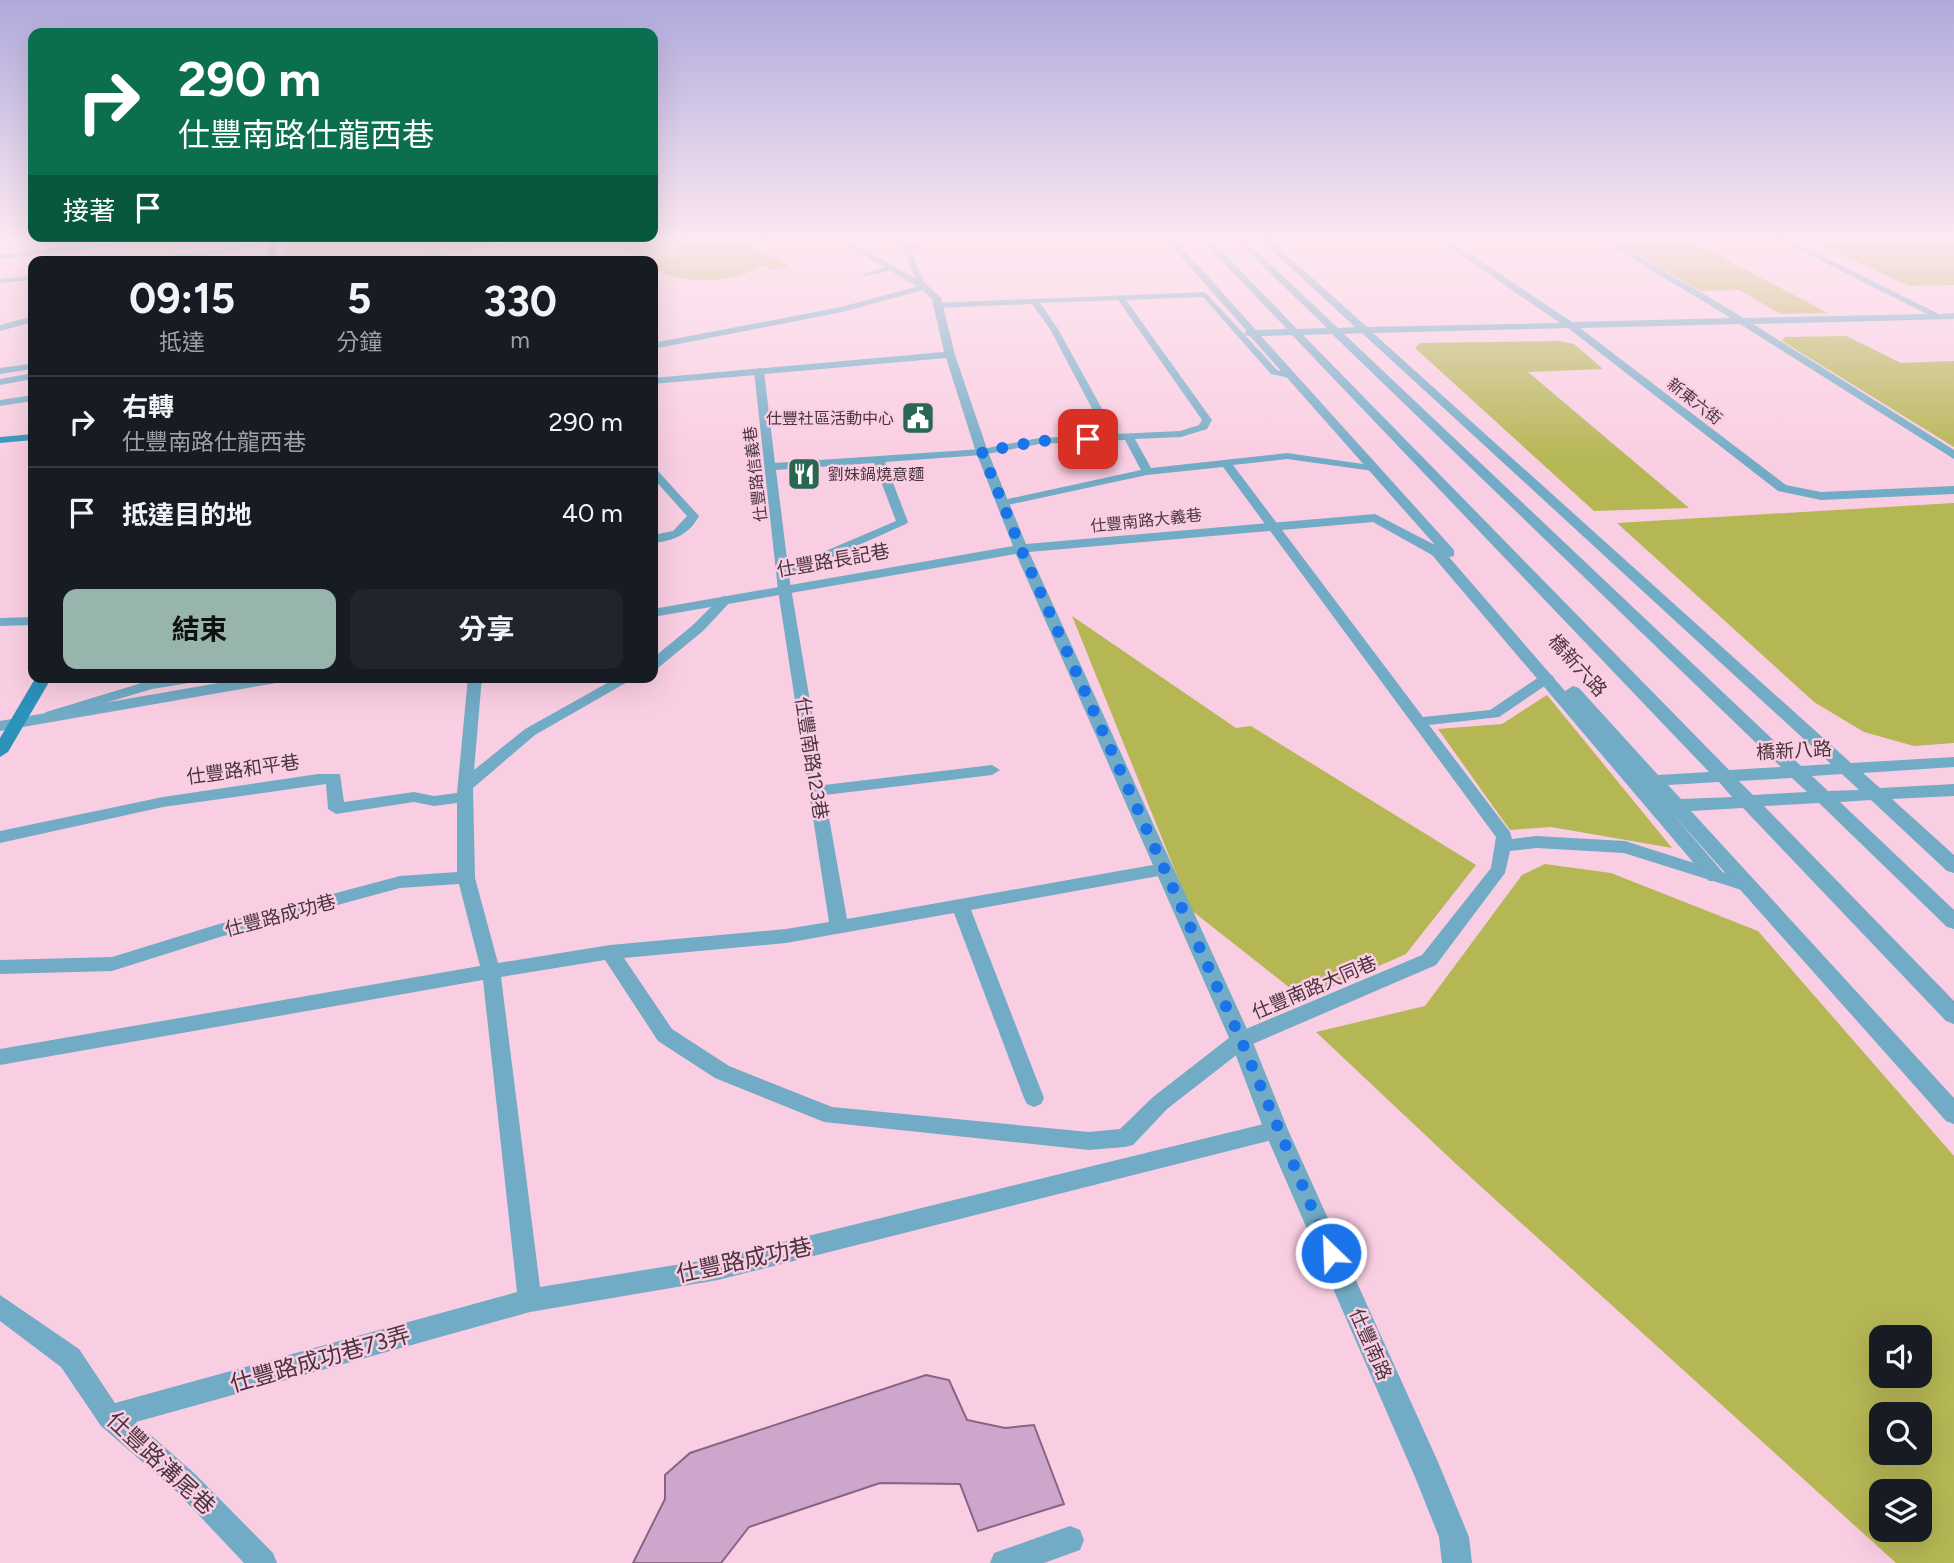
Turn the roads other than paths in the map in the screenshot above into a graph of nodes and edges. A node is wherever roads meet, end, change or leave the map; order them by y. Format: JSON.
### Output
{"nodes":[{"id":1,"x":816,"y":315,"type":"edge"},
{"id":2,"x":939,"y":315,"type":"edge"},
{"id":3,"x":1045,"y":315,"type":"edge"},
{"id":4,"x":1132,"y":315,"type":"edge"},
{"id":5,"x":1226,"y":315,"type":"edge"},
{"id":6,"x":1231,"y":315,"type":"edge"},
{"id":7,"x":1279,"y":315,"type":"edge"},
{"id":8,"x":1317,"y":315,"type":"edge"},
{"id":9,"x":1347,"y":315,"type":"edge"},
{"id":10,"x":1555,"y":315,"type":"edge"},
{"id":11,"x":1732,"y":315,"type":"edge"},
{"id":12,"x":1939,"y":316,"type":"joint"},
{"id":13,"x":1953,"y":319,"type":"edge"},
{"id":14,"x":28,"y":320,"type":"edge"},
{"id":15,"x":1747,"y":324,"type":"junction"},
{"id":16,"x":0,"y":328,"type":"edge"},
{"id":17,"x":1574,"y":328,"type":"junction"},
{"id":18,"x":1367,"y":333,"type":"junction"},
{"id":19,"x":1337,"y":334,"type":"junction"},
{"id":20,"x":1298,"y":335,"type":"junction"},
{"id":21,"x":1249,"y":337,"type":"junction"},
{"id":22,"x":658,"y":345,"type":"edge"},
{"id":23,"x":950,"y":355,"type":"junction"},
{"id":24,"x":28,"y":367,"type":"edge"},
{"id":25,"x":0,"y":371,"type":"edge"},
{"id":26,"x":759,"y":371,"type":"junction"},
{"id":27,"x":28,"y":377,"type":"edge"},
{"id":28,"x":658,"y":381,"type":"edge"},
{"id":29,"x":0,"y":382,"type":"edge"},
{"id":30,"x":28,"y":399,"type":"edge"},
{"id":31,"x":0,"y":403,"type":"edge"},
{"id":32,"x":1128,"y":436,"type":"junction"},
{"id":33,"x":28,"y":437,"type":"edge"},
{"id":34,"x":1113,"y":438,"type":"junction"},
{"id":35,"x":0,"y":440,"type":"edge"},
{"id":36,"x":982,"y":452,"type":"junction"},
{"id":37,"x":1954,"y":455,"type":"edge"},
{"id":38,"x":878,"y":460,"type":"junction"},
{"id":39,"x":1225,"y":462,"type":"junction"},
{"id":40,"x":770,"y":467,"type":"junction"},
{"id":41,"x":1373,"y":468,"type":"junction"},
{"id":42,"x":1147,"y":472,"type":"junction"},
{"id":43,"x":658,"y":478,"type":"edge"},
{"id":44,"x":1954,"y":490,"type":"edge"},
{"id":45,"x":1003,"y":503,"type":"junction"},
{"id":46,"x":1274,"y":525,"type":"junction"},
{"id":47,"x":658,"y":539,"type":"edge"},
{"id":48,"x":1021,"y":549,"type":"junction"},
{"id":49,"x":784,"y":582,"type":"junction"},
{"id":50,"x":726,"y":600,"type":"junction"},
{"id":51,"x":658,"y":612,"type":"edge"},
{"id":52,"x":28,"y":621,"type":"edge"},
{"id":53,"x":0,"y":622,"type":"edge"},
{"id":54,"x":658,"y":660,"type":"edge"},
{"id":55,"x":1547,"y":678,"type":"junction"},
{"id":56,"x":41,"y":683,"type":"edge"},
{"id":57,"x":163,"y":683,"type":"edge"},
{"id":58,"x":247,"y":683,"type":"edge"},
{"id":59,"x":475,"y":683,"type":"edge"},
{"id":60,"x":618,"y":683,"type":"edge"},
{"id":61,"x":25,"y":721,"type":"junction"},
{"id":62,"x":1420,"y":722,"type":"junction"},
{"id":63,"x":0,"y":726,"type":"edge"},
{"id":64,"x":0,"y":752,"type":"edge"},
{"id":65,"x":1954,"y":762,"type":"edge"},
{"id":66,"x":1847,"y":768,"type":"junction"},
{"id":67,"x":992,"y":770,"type":"dead end"},
{"id":68,"x":1796,"y":771,"type":"junction"},
{"id":69,"x":1723,"y":776,"type":"junction"},
{"id":70,"x":1644,"y":781,"type":"junction"},
{"id":71,"x":1954,"y":790,"type":"edge"},
{"id":72,"x":817,"y":791,"type":"junction"},
{"id":73,"x":466,"y":792,"type":"junction"},
{"id":74,"x":1874,"y":793,"type":"junction"},
{"id":75,"x":1822,"y":796,"type":"junction"},
{"id":76,"x":1747,"y":801,"type":"junction"},
{"id":77,"x":1666,"y":806,"type":"junction"},
{"id":78,"x":0,"y":837,"type":"edge"},
{"id":79,"x":1503,"y":846,"type":"junction"},
{"id":80,"x":1954,"y":866,"type":"edge"},
{"id":81,"x":1164,"y":869,"type":"junction"},
{"id":82,"x":1716,"y":876,"type":"junction"},
{"id":83,"x":466,"y":878,"type":"junction"},
{"id":84,"x":1748,"y":886,"type":"junction"},
{"id":85,"x":960,"y":905,"type":"junction"},
{"id":86,"x":1954,"y":922,"type":"edge"},
{"id":87,"x":839,"y":927,"type":"junction"},
{"id":88,"x":610,"y":952,"type":"junction"},
{"id":89,"x":0,"y":967,"type":"edge"},
{"id":90,"x":491,"y":971,"type":"junction"},
{"id":91,"x":1954,"y":1015,"type":"edge"},
{"id":92,"x":1241,"y":1040,"type":"junction"},
{"id":93,"x":0,"y":1057,"type":"edge"},
{"id":94,"x":1034,"y":1098,"type":"dead end"},
{"id":95,"x":1954,"y":1114,"type":"edge"},
{"id":96,"x":1276,"y":1130,"type":"junction"},
{"id":97,"x":530,"y":1300,"type":"junction"},
{"id":98,"x":0,"y":1307,"type":"edge"},
{"id":99,"x":110,"y":1417,"type":"junction"},
{"id":100,"x":1070,"y":1540,"type":"dead end"},
{"id":101,"x":263,"y":1563,"type":"edge"},
{"id":102,"x":1004,"y":1563,"type":"edge"},
{"id":103,"x":1457,"y":1563,"type":"edge"}],
"edges":[{"from":1,"to":22,"type":"lane"},
{"from":2,"to":23,"type":"street","name":"仕豐南路"},
{"from":3,"to":34,"type":"lane"},
{"from":4,"to":32,"type":"lane"},
{"from":5,"to":21,"type":"lane"},
{"from":6,"to":21,"type":"street","name":"橋新六路"},
{"from":7,"to":20,"type":"street","name":"橋新六路"},
{"from":8,"to":19,"type":"street"},
{"from":9,"to":18,"type":"street"},
{"from":10,"to":17,"type":"street","name":"新東六街"},
{"from":11,"to":15,"type":"street"},
{"from":12,"to":13,"type":"street"},
{"from":12,"to":15,"type":"street"},
{"from":13,"to":15,"type":"street"},
{"from":14,"to":16,"type":"lane"},
{"from":15,"to":17,"type":"street"},
{"from":15,"to":37,"type":"street"},
{"from":17,"to":18,"type":"street"},
{"from":17,"to":44,"type":"street","name":"新東六街"},
{"from":18,"to":19,"type":"street"},
{"from":18,"to":66,"type":"street"},
{"from":19,"to":20,"type":"street"},
{"from":19,"to":68,"type":"street"},
{"from":20,"to":21,"type":"street"},
{"from":20,"to":69,"type":"street","name":"橋新六路"},
{"from":21,"to":41,"type":"street","name":"橋新六路"},
{"from":23,"to":26,"type":"street"},
{"from":23,"to":36,"type":"street","name":"仕豐南路"},
{"from":24,"to":25,"type":"lane"},
{"from":26,"to":28,"type":"street"},
{"from":26,"to":40,"type":"lane","name":"仕豐路信義巷"},
{"from":27,"to":29,"type":"lane"},
{"from":30,"to":31,"type":"lane"},
{"from":32,"to":34,"type":"lane"},
{"from":32,"to":42,"type":"lane"},
{"from":33,"to":35,"type":"street"},
{"from":34,"to":36,"type":"lane"},
{"from":36,"to":38,"type":"lane"},
{"from":36,"to":45,"type":"street","name":"仕豐南路"},
{"from":38,"to":40,"type":"lane"},
{"from":38,"to":49,"type":"lane"},
{"from":39,"to":41,"type":"lane"},
{"from":39,"to":42,"type":"lane"},
{"from":39,"to":46,"type":"lane"},
{"from":40,"to":49,"type":"lane","name":"仕豐路信義巷"},
{"from":41,"to":70,"type":"street","name":"橋新六路"},
{"from":42,"to":45,"type":"lane"},
{"from":43,"to":47,"type":"lane"},
{"from":45,"to":48,"type":"street","name":"仕豐南路"},
{"from":46,"to":48,"type":"street","name":"仕豐南路大義巷"},
{"from":46,"to":55,"type":"street"},
{"from":46,"to":62,"type":"lane"},
{"from":48,"to":49,"type":"street","name":"仕豐路長記巷"},
{"from":48,"to":81,"type":"street","name":"仕豐南路"},
{"from":49,"to":50,"type":"street","name":"仕豐路長記巷"},
{"from":49,"to":72,"type":"lane","name":"仕豐南路123巷"},
{"from":50,"to":51,"type":"street","name":"仕豐路長記巷"},
{"from":50,"to":54,"type":"lane"},
{"from":52,"to":53,"type":"lane"},
{"from":55,"to":62,"type":"lane"},
{"from":55,"to":70,"type":"street"},
{"from":56,"to":61,"type":"street"},
{"from":57,"to":61,"type":"lane"},
{"from":58,"to":61,"type":"street"},
{"from":59,"to":73,"type":"lane"},
{"from":60,"to":73,"type":"lane"},
{"from":61,"to":63,"type":"street"},
{"from":61,"to":64,"type":"street"},
{"from":62,"to":79,"type":"lane"},
{"from":65,"to":66,"type":"street","name":"橋新八路"},
{"from":66,"to":68,"type":"street","name":"橋新八路"},
{"from":66,"to":74,"type":"street"},
{"from":67,"to":72,"type":"lane"},
{"from":68,"to":69,"type":"street","name":"橋新八路"},
{"from":68,"to":75,"type":"street"},
{"from":69,"to":70,"type":"street","name":"橋新八路"},
{"from":69,"to":76,"type":"street","name":"橋新六路"},
{"from":70,"to":77,"type":"street","name":"橋新六路"},
{"from":71,"to":74,"type":"street"},
{"from":72,"to":87,"type":"lane","name":"仕豐南路123巷"},
{"from":73,"to":78,"type":"lane","name":"仕豐路和平巷"},
{"from":73,"to":83,"type":"lane"},
{"from":74,"to":75,"type":"street"},
{"from":74,"to":80,"type":"street"},
{"from":75,"to":76,"type":"street"},
{"from":75,"to":86,"type":"street"},
{"from":76,"to":77,"type":"street"},
{"from":76,"to":91,"type":"street","name":"橋新六路"},
{"from":77,"to":82,"type":"street"},
{"from":77,"to":84,"type":"street","name":"橋新六路"},
{"from":79,"to":82,"type":"lane"},
{"from":79,"to":92,"type":"lane","name":"仕豐南路大同巷"},
{"from":81,"to":85,"type":"lane"},
{"from":81,"to":92,"type":"street","name":"仕豐南路"},
{"from":82,"to":84,"type":"lane"},
{"from":83,"to":89,"type":"lane","name":"仕豐路成功巷"},
{"from":83,"to":90,"type":"lane"},
{"from":84,"to":95,"type":"street","name":"橋新六路"},
{"from":85,"to":87,"type":"lane"},
{"from":85,"to":94,"type":"lane"},
{"from":87,"to":88,"type":"lane"},
{"from":88,"to":90,"type":"lane"},
{"from":88,"to":92,"type":"lane","name":"仕豐南路大同巷"},
{"from":90,"to":93,"type":"lane"},
{"from":90,"to":97,"type":"lane"},
{"from":92,"to":96,"type":"street","name":"仕豐南路"},
{"from":96,"to":97,"type":"lane","name":"仕豐路成功巷"},
{"from":96,"to":103,"type":"street","name":"仕豐南路"},
{"from":97,"to":99,"type":"lane","name":"仕豐路成功巷73弄"},
{"from":98,"to":99,"type":"lane","name":"仕豐路溝尾巷"},
{"from":99,"to":101,"type":"lane","name":"仕豐路溝尾巷"},
{"from":100,"to":102,"type":"lane"}]}
